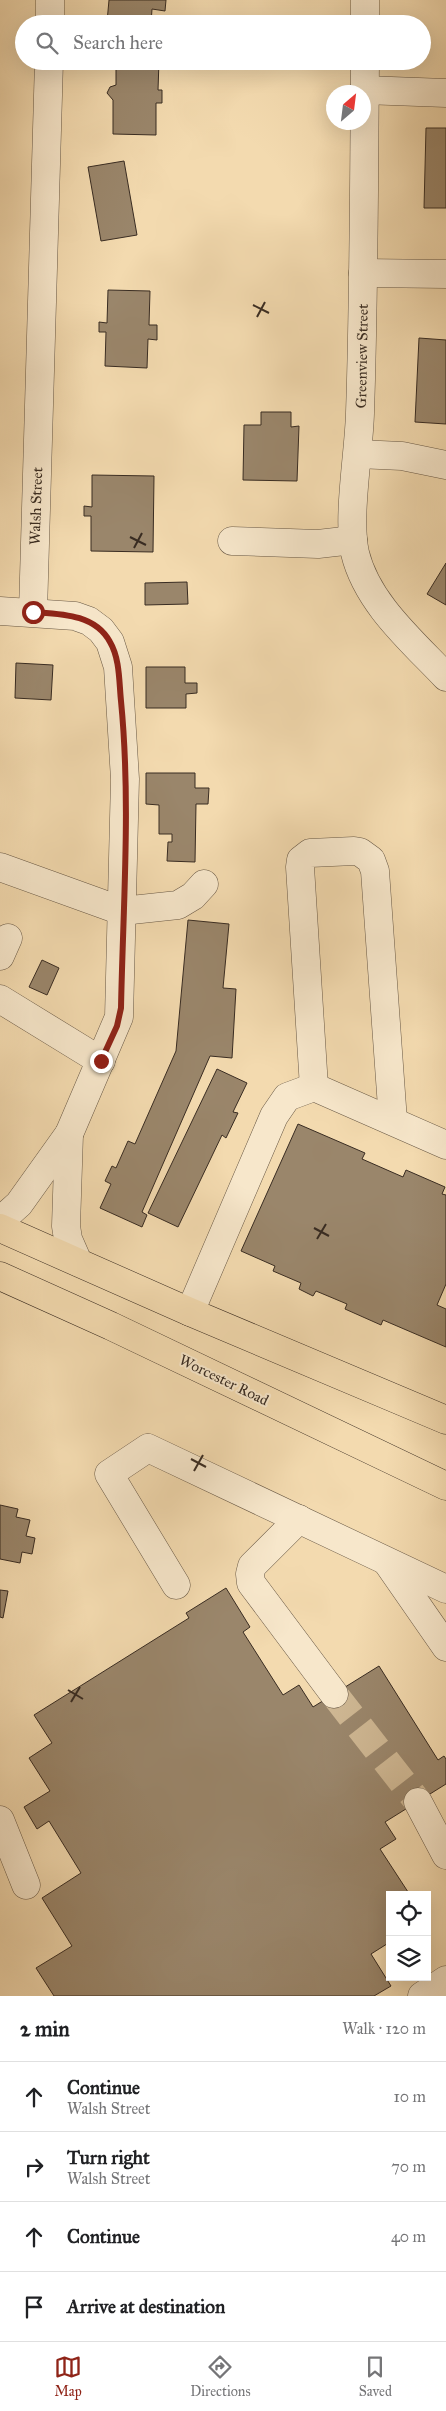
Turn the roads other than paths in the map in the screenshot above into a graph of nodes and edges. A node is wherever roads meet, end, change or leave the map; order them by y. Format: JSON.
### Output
{"nodes":[{"id":1,"x":50,"y":0,"type":"edge"},
{"id":2,"x":365,"y":0,"type":"edge"},
{"id":3,"x":50,"y":15,"type":"edge"},
{"id":4,"x":365,"y":15,"type":"edge"},
{"id":5,"x":49,"y":70,"type":"edge"},
{"id":6,"x":365,"y":70,"type":"edge"},
{"id":7,"x":364,"y":85,"type":"edge"},
{"id":8,"x":371,"y":90,"type":"edge"},
{"id":9,"x":446,"y":93,"type":"edge"},
{"id":10,"x":364,"y":130,"type":"edge"},
{"id":11,"x":363,"y":273,"type":"junction"},
{"id":12,"x":446,"y":274,"type":"edge"},
{"id":13,"x":358,"y":454,"type":"junction"},
{"id":14,"x":446,"y":465,"type":"edge"},
{"id":15,"x":353,"y":540,"type":"junction"},
{"id":16,"x":232,"y":541,"type":"dead end"},
{"id":17,"x":0,"y":611,"type":"edge"},
{"id":18,"x":33,"y":612,"type":"junction"},
{"id":19,"x":446,"y":677,"type":"edge"},
{"id":20,"x":0,"y":867,"type":"edge"},
{"id":21,"x":204,"y":884,"type":"dead end"},
{"id":22,"x":123,"y":902,"type":"junction"},
{"id":23,"x":0,"y":998,"type":"edge"},
{"id":24,"x":101,"y":1061,"type":"junction"},
{"id":25,"x":314,"y":1087,"type":"junction"},
{"id":26,"x":393,"y":1121,"type":"junction"},
{"id":27,"x":69,"y":1134,"type":"junction"},
{"id":28,"x":443,"y":1143,"type":"edge"},
{"id":29,"x":0,"y":1221,"type":"edge"},
{"id":30,"x":0,"y":1228,"type":"edge"},
{"id":31,"x":78,"y":1262,"type":"junction"},
{"id":32,"x":0,"y":1276,"type":"edge"},
{"id":33,"x":190,"y":1312,"type":"junction"},
{"id":34,"x":446,"y":1420,"type":"edge"},
{"id":35,"x":446,"y":1486,"type":"edge"},
{"id":36,"x":299,"y":1519,"type":"junction"},
{"id":37,"x":386,"y":1560,"type":"junction"},
{"id":38,"x":176,"y":1585,"type":"dead end"},
{"id":39,"x":446,"y":1589,"type":"edge"},
{"id":40,"x":446,"y":1647,"type":"edge"},
{"id":41,"x":334,"y":1694,"type":"tunnel mouth"},
{"id":42,"x":418,"y":1802,"type":"tunnel mouth"},
{"id":43,"x":0,"y":1820,"type":"edge"},
{"id":44,"x":446,"y":1855,"type":"edge"},
{"id":45,"x":26,"y":1884,"type":"dead end"},
{"id":46,"x":446,"y":1980,"type":"edge"},
{"id":47,"x":422,"y":1996,"type":"edge"}],
"edges":[{"from":1,"to":3,"type":"street"},
{"from":2,"to":4,"type":"street"},
{"from":5,"to":18,"type":"street","name":"Walsh Street"},
{"from":6,"to":7,"type":"street","name":"Greenview Street"},
{"from":8,"to":9,"type":"street"},
{"from":10,"to":11,"type":"street","name":"Greenview Street"},
{"from":11,"to":12,"type":"street"},
{"from":11,"to":13,"type":"street","name":"Greenview Street"},
{"from":13,"to":14,"type":"street"},
{"from":13,"to":15,"type":"street","name":"Greenview Street"},
{"from":15,"to":16,"type":"street"},
{"from":15,"to":19,"type":"street","name":"Greenview Street"},
{"from":17,"to":18,"type":"street"},
{"from":18,"to":22,"type":"street"},
{"from":20,"to":22,"type":"street"},
{"from":21,"to":22,"type":"street"},
{"from":22,"to":24,"type":"street"},
{"from":23,"to":24,"type":"street"},
{"from":24,"to":27,"type":"street"},
{"from":25,"to":26,"type":"street"},
{"from":25,"to":26,"type":"street"},
{"from":25,"to":33,"type":"street"},
{"from":26,"to":28,"type":"street"},
{"from":27,"to":29,"type":"street"},
{"from":27,"to":31,"type":"street"},
{"from":30,"to":31,"type":"highway"},
{"from":31,"to":33,"type":"highway"},
{"from":32,"to":35,"type":"highway","name":"Worcester Road"},
{"from":33,"to":34,"type":"highway"},
{"from":36,"to":37,"type":"street"},
{"from":36,"to":38,"type":"street"},
{"from":36,"to":41,"type":"street"},
{"from":37,"to":39,"type":"street"},
{"from":37,"to":40,"type":"street"},
{"from":42,"to":44,"type":"street"},
{"from":43,"to":45,"type":"street"},
{"from":46,"to":47,"type":"street"}]}
